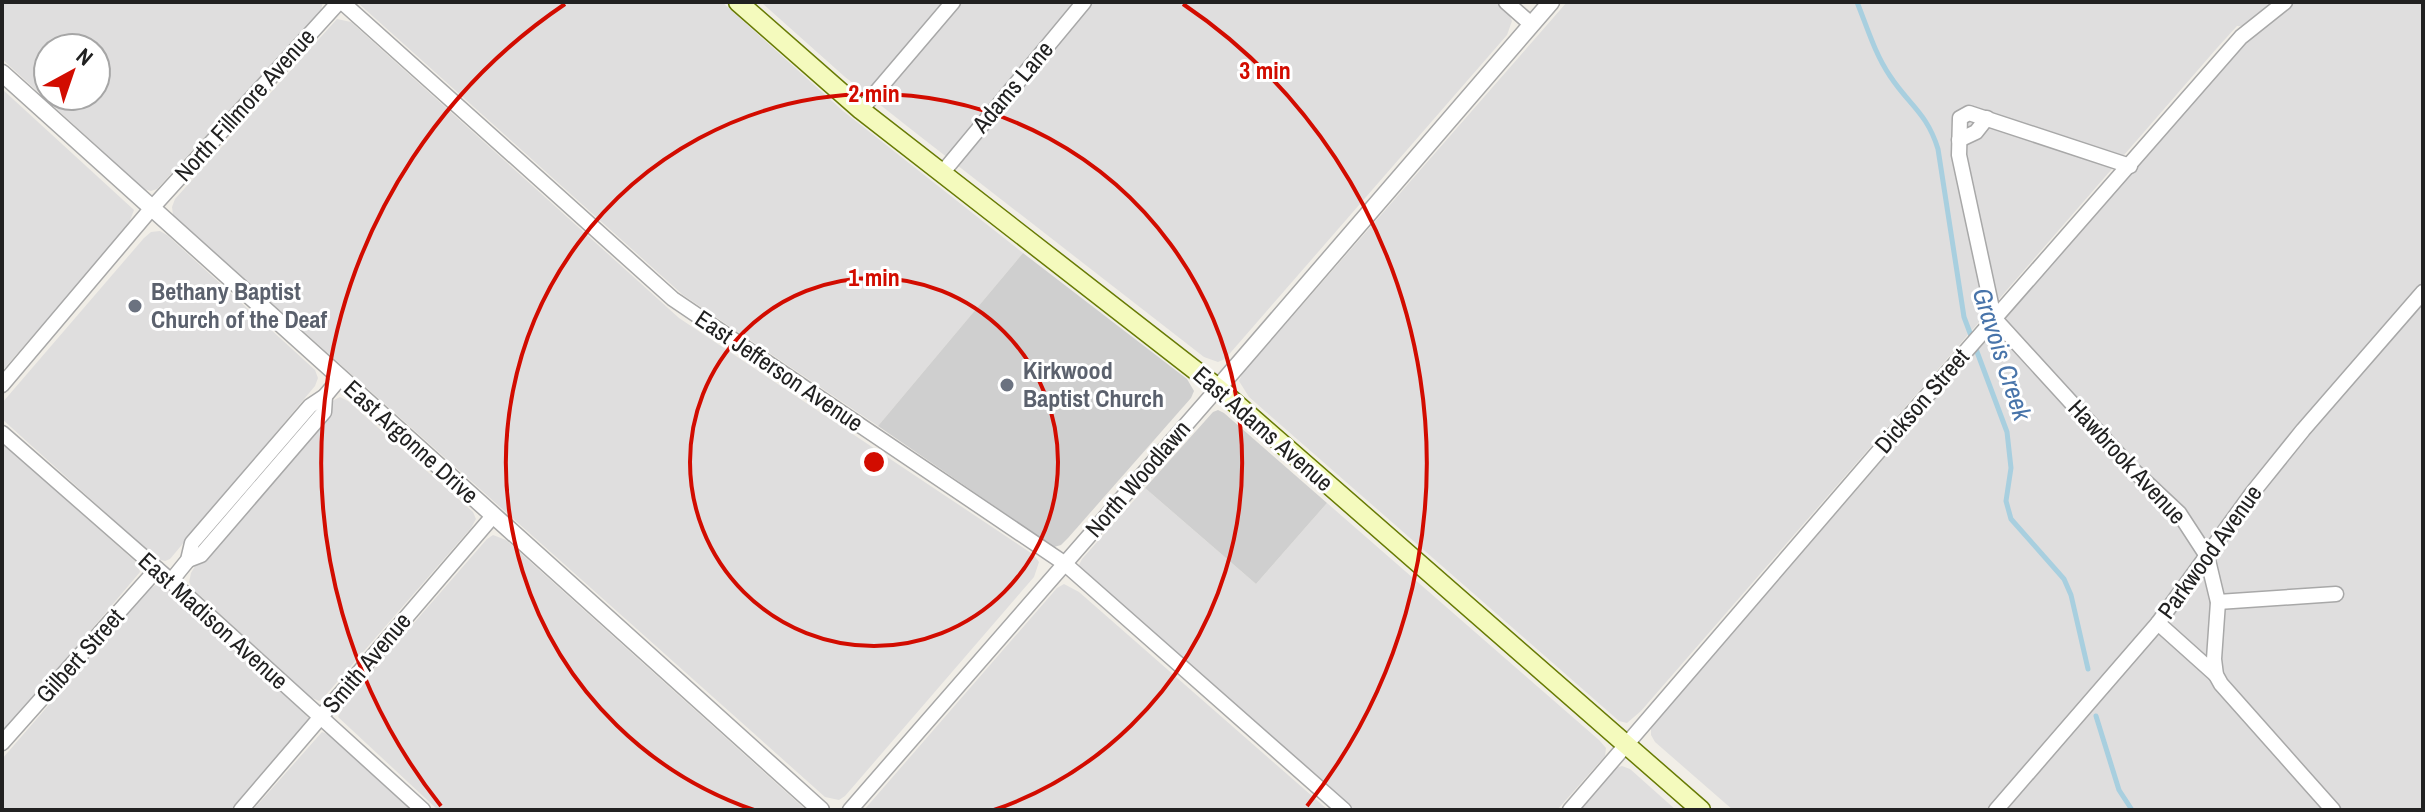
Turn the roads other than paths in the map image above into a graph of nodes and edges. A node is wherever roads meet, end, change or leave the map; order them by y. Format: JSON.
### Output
{"nodes":[{"id":1,"x":341,"y":2,"type":"edge"},
{"id":2,"x":738,"y":2,"type":"edge"},
{"id":3,"x":953,"y":2,"type":"edge"},
{"id":4,"x":1084,"y":2,"type":"edge"},
{"id":5,"x":1506,"y":2,"type":"edge"},
{"id":6,"x":1551,"y":2,"type":"edge"},
{"id":7,"x":2285,"y":2,"type":"edge"},
{"id":8,"x":1531,"y":24,"type":"junction"},
{"id":9,"x":2,"y":73,"type":"edge"},
{"id":10,"x":861,"y":110,"type":"junction"},
{"id":11,"x":2130,"y":166,"type":"junction"},
{"id":12,"x":943,"y":172,"type":"junction"},
{"id":13,"x":151,"y":209,"type":"junction"},
{"id":14,"x":2423,"y":292,"type":"edge"},
{"id":15,"x":1994,"y":318,"type":"junction"},
{"id":16,"x":340,"y":378,"type":"junction"},
{"id":17,"x":2,"y":385,"type":"edge"},
{"id":18,"x":1218,"y":388,"type":"junction"},
{"id":19,"x":2,"y":433,"type":"edge"},
{"id":20,"x":493,"y":516,"type":"junction"},
{"id":21,"x":2207,"y":556,"type":"junction"},
{"id":22,"x":1064,"y":563,"type":"junction"},
{"id":23,"x":157,"y":569,"type":"junction"},
{"id":24,"x":171,"y":581,"type":"junction"},
{"id":25,"x":2336,"y":594,"type":"dead end"},
{"id":26,"x":2218,"y":602,"type":"junction"},
{"id":27,"x":2158,"y":623,"type":"junction"},
{"id":28,"x":2216,"y":675,"type":"junction"},
{"id":29,"x":320,"y":718,"type":"junction"},
{"id":30,"x":2,"y":743,"type":"edge"},
{"id":31,"x":1627,"y":746,"type":"junction"},
{"id":32,"x":241,"y":810,"type":"edge"},
{"id":33,"x":423,"y":810,"type":"edge"},
{"id":34,"x":821,"y":810,"type":"edge"},
{"id":35,"x":850,"y":810,"type":"edge"},
{"id":36,"x":1344,"y":810,"type":"edge"},
{"id":37,"x":1570,"y":810,"type":"edge"},
{"id":38,"x":1701,"y":810,"type":"edge"},
{"id":39,"x":1996,"y":810,"type":"edge"},
{"id":40,"x":2333,"y":810,"type":"edge"}],
"edges":[{"from":1,"to":13,"type":"street","name":"North Fillmore Avenue"},
{"from":1,"to":22,"type":"street","name":"East Jefferson Avenue"},
{"from":2,"to":10,"type":"main road","name":"East Adams Avenue"},
{"from":3,"to":10,"type":"street"},
{"from":4,"to":12,"type":"street","name":"Adams Lane"},
{"from":5,"to":8,"type":"street"},
{"from":6,"to":8,"type":"street","name":"North Woodlawn"},
{"from":7,"to":11,"type":"street","name":"Dickson Street"},
{"from":8,"to":18,"type":"street","name":"North Woodlawn"},
{"from":9,"to":13,"type":"street","name":"East Argonne Drive"},
{"from":10,"to":12,"type":"main road","name":"East Adams Avenue"},
{"from":11,"to":15,"type":"street","name":"Dickson Street"},
{"from":11,"to":15,"type":"street"},
{"from":12,"to":18,"type":"main road","name":"East Adams Avenue"},
{"from":13,"to":16,"type":"street","name":"East Argonne Drive"},
{"from":13,"to":17,"type":"street","name":"North Fillmore Avenue"},
{"from":14,"to":21,"type":"street","name":"Parkwood Avenue"},
{"from":15,"to":21,"type":"street","name":"Hawbrook Avenue"},
{"from":15,"to":31,"type":"street","name":"Dickson Street"},
{"from":16,"to":20,"type":"street","name":"East Argonne Drive"},
{"from":16,"to":24,"type":"street"},
{"from":18,"to":22,"type":"street","name":"North Woodlawn"},
{"from":18,"to":31,"type":"main road","name":"East Adams Avenue"},
{"from":19,"to":23,"type":"street","name":"East Madison Avenue"},
{"from":20,"to":29,"type":"street","name":"Smith Avenue"},
{"from":20,"to":34,"type":"street","name":"East Argonne Drive"},
{"from":21,"to":26,"type":"street","name":"Hawbrook Avenue"},
{"from":21,"to":27,"type":"street","name":"Parkwood Avenue"},
{"from":22,"to":35,"type":"street","name":"North Woodlawn"},
{"from":22,"to":36,"type":"street","name":"East Jefferson Avenue"},
{"from":23,"to":24,"type":"street","name":"East Madison Avenue"},
{"from":23,"to":30,"type":"street","name":"Gilbert Street"},
{"from":24,"to":29,"type":"street","name":"East Madison Avenue"},
{"from":25,"to":26,"type":"street"},
{"from":26,"to":28,"type":"street","name":"Hawbrook Avenue"},
{"from":27,"to":28,"type":"street"},
{"from":27,"to":39,"type":"street","name":"Parkwood Avenue"},
{"from":28,"to":40,"type":"street"},
{"from":29,"to":32,"type":"street","name":"Smith Avenue"},
{"from":29,"to":33,"type":"street","name":"East Madison Avenue"},
{"from":31,"to":37,"type":"street","name":"Dickson Street"},
{"from":31,"to":38,"type":"main road","name":"East Adams Avenue"}]}
